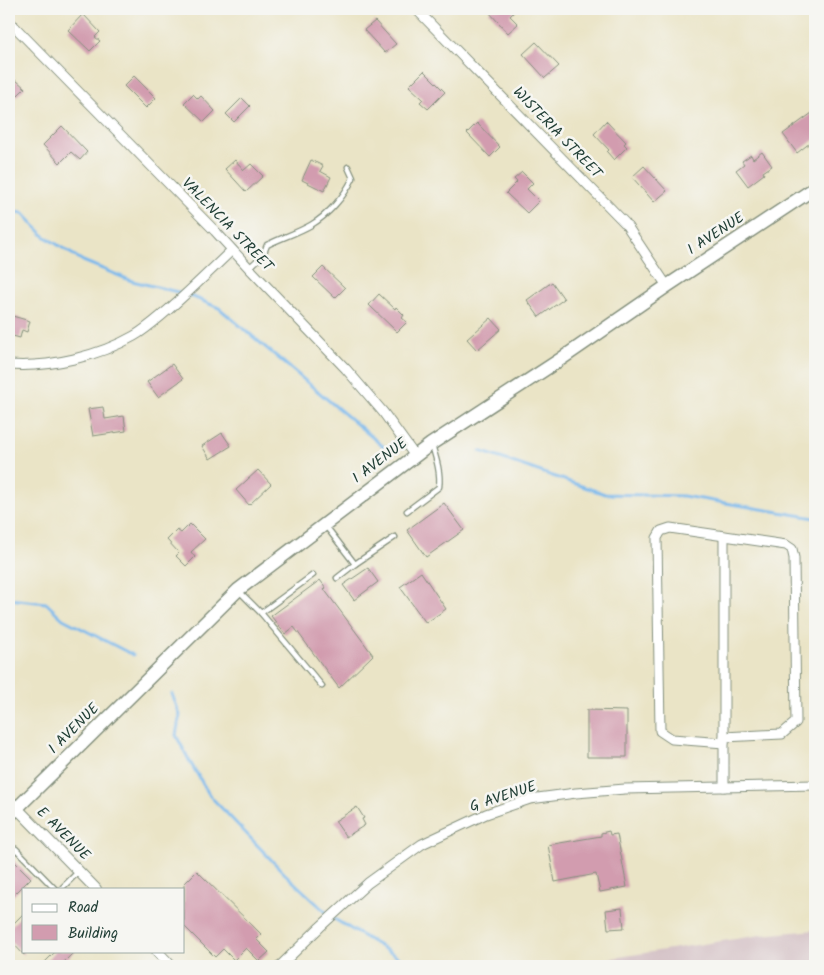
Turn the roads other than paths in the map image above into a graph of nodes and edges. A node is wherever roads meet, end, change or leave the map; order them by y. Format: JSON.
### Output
{"nodes":[{"id":1,"x":416,"y":9,"type":"edge"},
{"id":2,"x":9,"y":22,"type":"edge"},
{"id":3,"x":348,"y":167,"type":"dead end"},
{"id":4,"x":815,"y":188,"type":"edge"},
{"id":5,"x":232,"y":250,"type":"junction"},
{"id":6,"x":249,"y":268,"type":"junction"},
{"id":7,"x":666,"y":286,"type":"junction"},
{"id":8,"x":9,"y":365,"type":"edge"},
{"id":9,"x":431,"y":444,"type":"junction"},
{"id":10,"x":415,"y":456,"type":"junction"},
{"id":11,"x":407,"y":511,"type":"dead end"},
{"id":12,"x":325,"y":524,"type":"junction"},
{"id":13,"x":724,"y":536,"type":"junction"},
{"id":14,"x":395,"y":537,"type":"dead end"},
{"id":15,"x":355,"y":564,"type":"junction"},
{"id":16,"x":313,"y":575,"type":"dead end"},
{"id":17,"x":336,"y":578,"type":"dead end"},
{"id":18,"x":238,"y":590,"type":"junction"},
{"id":19,"x":261,"y":613,"type":"junction"},
{"id":20,"x":322,"y":686,"type":"dead end"},
{"id":21,"x":724,"y":740,"type":"junction"},
{"id":22,"x":815,"y":785,"type":"edge"},
{"id":23,"x":724,"y":787,"type":"junction"},
{"id":24,"x":11,"y":808,"type":"edge"},
{"id":25,"x":9,"y":856,"type":"edge"},
{"id":26,"x":79,"y":871,"type":"junction"},
{"id":27,"x":54,"y":888,"type":"edge"},
{"id":28,"x":62,"y":888,"type":"edge"},
{"id":29,"x":95,"y":888,"type":"edge"},
{"id":30,"x":158,"y":952,"type":"edge"},
{"id":31,"x":172,"y":966,"type":"edge"},
{"id":32,"x":280,"y":966,"type":"edge"}],
"edges":[{"from":1,"to":7,"type":"street","name":"WISTERIA STREET"},
{"from":2,"to":5,"type":"street","name":"VALENCIA STREET"},
{"from":3,"to":6,"type":"lane"},
{"from":4,"to":7,"type":"main road","name":"I AVENUE"},
{"from":5,"to":6,"type":"street","name":"VALENCIA STREET"},
{"from":5,"to":8,"type":"street"},
{"from":6,"to":10,"type":"street","name":"VALENCIA STREET"},
{"from":7,"to":9,"type":"main road","name":"I AVENUE"},
{"from":9,"to":10,"type":"main road","name":"I AVENUE"},
{"from":9,"to":11,"type":"lane"},
{"from":10,"to":12,"type":"main road","name":"I AVENUE"},
{"from":12,"to":15,"type":"lane"},
{"from":12,"to":18,"type":"main road","name":"I AVENUE"},
{"from":13,"to":21,"type":"street"},
{"from":13,"to":21,"type":"street"},
{"from":13,"to":21,"type":"street"},
{"from":14,"to":15,"type":"lane"},
{"from":15,"to":17,"type":"lane"},
{"from":16,"to":19,"type":"lane"},
{"from":18,"to":19,"type":"lane"},
{"from":18,"to":24,"type":"main road","name":"I AVENUE"},
{"from":19,"to":20,"type":"lane"},
{"from":21,"to":23,"type":"street"},
{"from":22,"to":23,"type":"street","name":"G AVENUE"},
{"from":23,"to":32,"type":"street","name":"G AVENUE"},
{"from":24,"to":26,"type":"street","name":"E AVENUE"},
{"from":25,"to":27,"type":"lane"},
{"from":26,"to":28,"type":"lane"},
{"from":26,"to":29,"type":"street","name":"E AVENUE"},
{"from":30,"to":31,"type":"street"}]}
